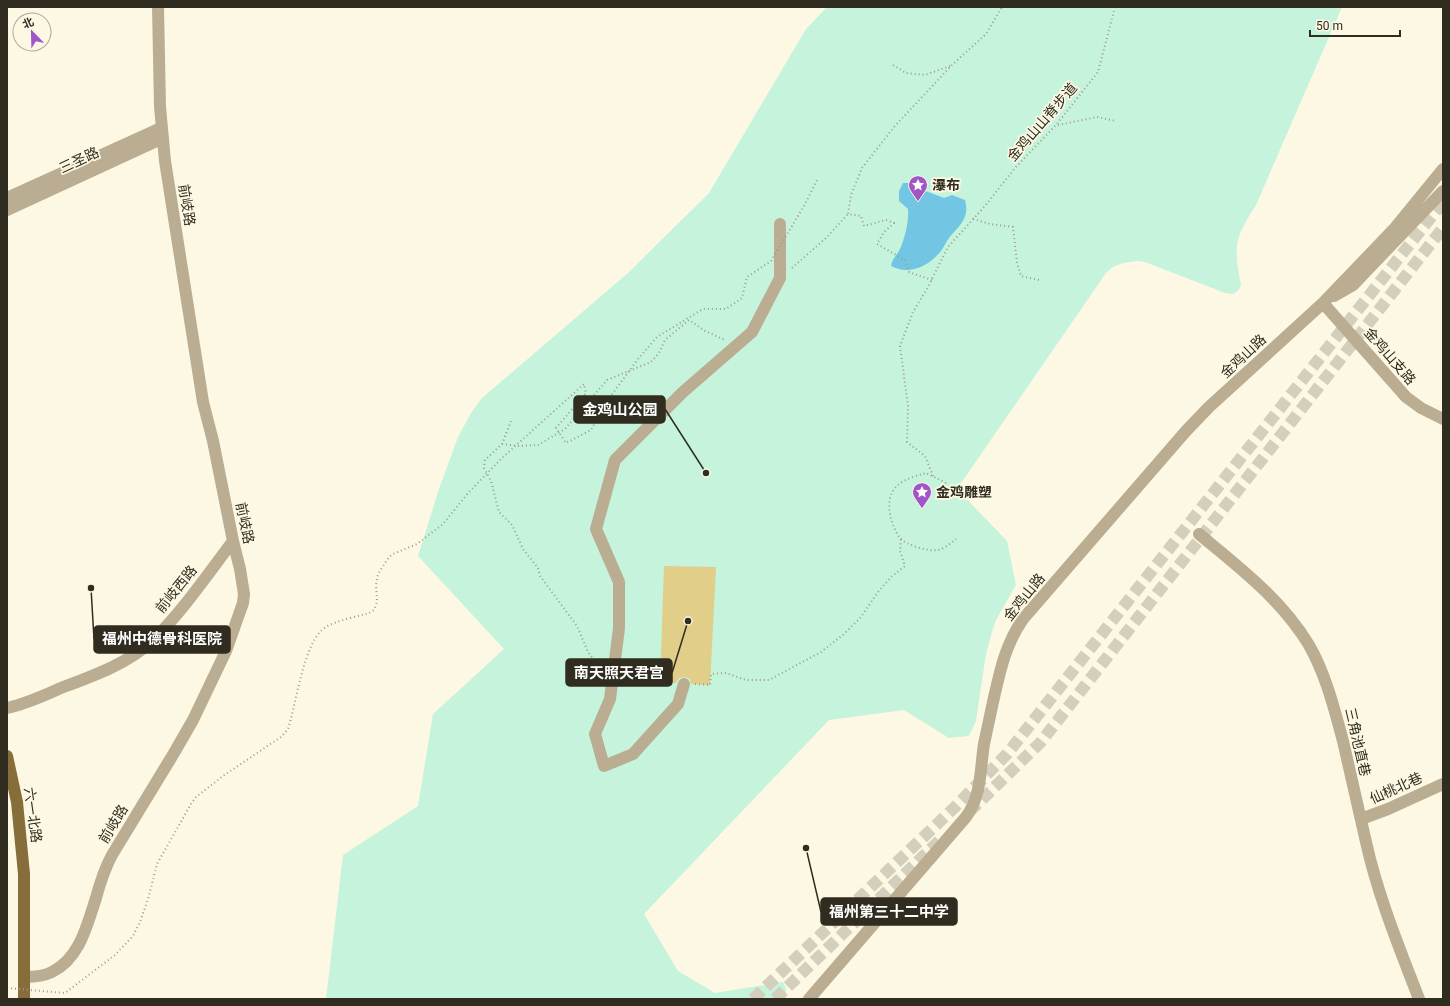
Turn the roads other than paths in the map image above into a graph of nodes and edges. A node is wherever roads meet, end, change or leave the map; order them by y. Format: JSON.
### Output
{"nodes":[{"id":1,"x":158,"y":7,"type":"edge"},
{"id":2,"x":162,"y":133,"type":"junction"},
{"id":3,"x":1443,"y":168,"type":"edge"},
{"id":4,"x":1443,"y":191,"type":"edge"},
{"id":5,"x":7,"y":198,"type":"edge"},
{"id":6,"x":7,"y":210,"type":"edge"},
{"id":7,"x":780,"y":224,"type":"dead end"},
{"id":8,"x":1323,"y":303,"type":"junction"},
{"id":9,"x":1443,"y":419,"type":"edge"},
{"id":10,"x":1199,"y":534,"type":"dead end"},
{"id":11,"x":232,"y":541,"type":"junction"},
{"id":12,"x":684,"y":684,"type":"road end"},
{"id":13,"x":7,"y":708,"type":"edge"},
{"id":14,"x":7,"y":756,"type":"edge"},
{"id":15,"x":1443,"y":784,"type":"edge"},
{"id":16,"x":1361,"y":819,"type":"junction"},
{"id":17,"x":25,"y":977,"type":"junction"},
{"id":18,"x":1412,"y":982,"type":"junction"},
{"id":19,"x":24,"y":999,"type":"edge"},
{"id":20,"x":809,"y":999,"type":"edge"},
{"id":21,"x":1419,"y":999,"type":"edge"},
{"id":22,"x":1426,"y":999,"type":"edge"}],
"edges":[{"from":1,"to":2,"type":"street","name":"前岐路"},
{"from":2,"to":5,"type":"street","name":"三圣路"},
{"from":2,"to":6,"type":"street","name":"三圣路"},
{"from":2,"to":11,"type":"street","name":"前岐路"},
{"from":3,"to":8,"type":"street"},
{"from":4,"to":8,"type":"street"},
{"from":7,"to":12,"type":"street"},
{"from":8,"to":9,"type":"street","name":"金鸡山支路"},
{"from":8,"to":20,"type":"street","name":"金鸡山路"},
{"from":10,"to":16,"type":"street","name":"三角池直巷"},
{"from":11,"to":13,"type":"street","name":"前岐西路"},
{"from":11,"to":17,"type":"street","name":"前岐路"},
{"from":14,"to":17,"type":"main road","name":"六一北路"},
{"from":15,"to":16,"type":"street","name":"仙桃北巷"},
{"from":16,"to":18,"type":"street","name":"三角池直巷"},
{"from":17,"to":19,"type":"main road","name":"六一北路"},
{"from":18,"to":21,"type":"street","name":"三角池直巷"},
{"from":18,"to":22,"type":"street"}]}
